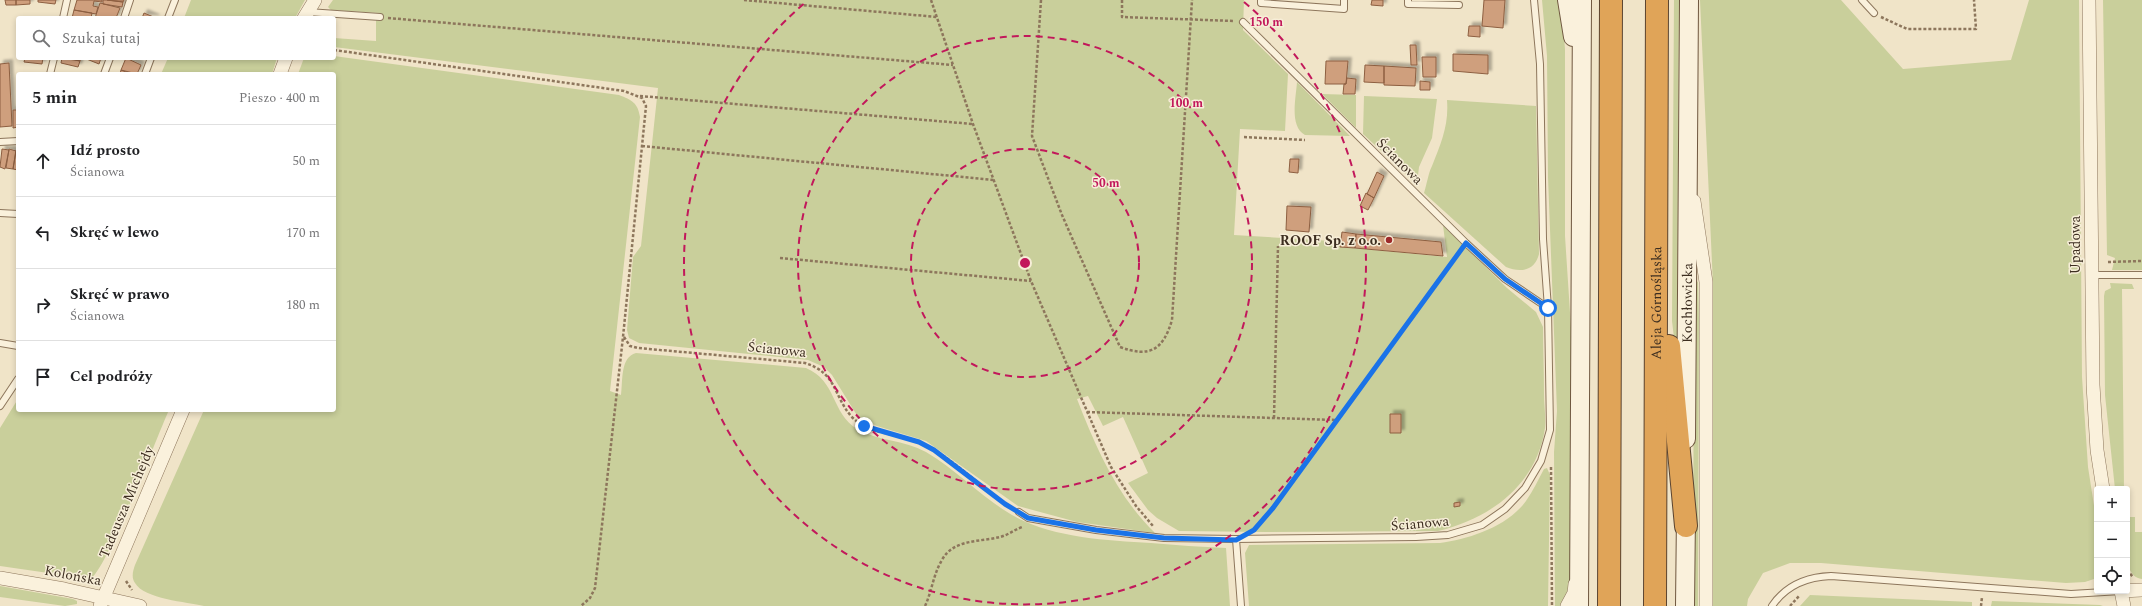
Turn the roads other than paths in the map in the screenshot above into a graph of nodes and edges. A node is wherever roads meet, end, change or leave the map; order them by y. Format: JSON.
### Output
{"nodes":[{"id":1,"x":67,"y":0,"type":"edge"},
{"id":2,"x":130,"y":0,"type":"edge"},
{"id":3,"x":175,"y":0,"type":"edge"},
{"id":4,"x":315,"y":0,"type":"edge"},
{"id":5,"x":1261,"y":0,"type":"edge"},
{"id":6,"x":1344,"y":0,"type":"edge"},
{"id":7,"x":1408,"y":0,"type":"edge"},
{"id":8,"x":1534,"y":0,"type":"edge"},
{"id":9,"x":1567,"y":0,"type":"edge"},
{"id":10,"x":1582,"y":0,"type":"edge"},
{"id":11,"x":1611,"y":0,"type":"edge"},
{"id":12,"x":1656,"y":0,"type":"edge"},
{"id":13,"x":1689,"y":0,"type":"edge"},
{"id":14,"x":1862,"y":0,"type":"edge"},
{"id":15,"x":2089,"y":0,"type":"edge"},
{"id":16,"x":1459,"y":5,"type":"dead end"},
{"id":17,"x":1874,"y":13,"type":"road end"},
{"id":18,"x":306,"y":15,"type":"edge"},
{"id":19,"x":63,"y":16,"type":"edge"},
{"id":20,"x":125,"y":16,"type":"edge"},
{"id":21,"x":169,"y":16,"type":"edge"},
{"id":22,"x":380,"y":17,"type":"road end"},
{"id":23,"x":1243,"y":22,"type":"road end"},
{"id":24,"x":54,"y":60,"type":"edge"},
{"id":25,"x":109,"y":60,"type":"edge"},
{"id":26,"x":150,"y":60,"type":"edge"},
{"id":27,"x":285,"y":60,"type":"edge"},
{"id":28,"x":50,"y":72,"type":"edge"},
{"id":29,"x":105,"y":72,"type":"edge"},
{"id":30,"x":146,"y":72,"type":"edge"},
{"id":31,"x":281,"y":72,"type":"edge"},
{"id":32,"x":1582,"y":89,"type":"junction"},
{"id":33,"x":16,"y":141,"type":"edge"},
{"id":34,"x":0,"y":142,"type":"edge"},
{"id":35,"x":1689,"y":170,"type":"junction"},
{"id":36,"x":0,"y":213,"type":"edge"},
{"id":37,"x":16,"y":214,"type":"edge"},
{"id":38,"x":1657,"y":266,"type":"junction"},
{"id":39,"x":2091,"y":275,"type":"junction"},
{"id":40,"x":2142,"y":275,"type":"edge"},
{"id":41,"x":1548,"y":308,"type":"junction"},
{"id":42,"x":0,"y":343,"type":"edge"},
{"id":43,"x":16,"y":346,"type":"edge"},
{"id":44,"x":16,"y":383,"type":"edge"},
{"id":45,"x":0,"y":406,"type":"edge"},
{"id":46,"x":181,"y":412,"type":"edge"},
{"id":47,"x":2103,"y":486,"type":"edge"},
{"id":48,"x":1019,"y":512,"type":"road end"},
{"id":49,"x":1686,"y":526,"type":"junction"},
{"id":50,"x":1236,"y":540,"type":"junction"},
{"id":51,"x":1579,"y":543,"type":"junction"},
{"id":52,"x":0,"y":578,"type":"edge"},
{"id":53,"x":2142,"y":590,"type":"edge"},
{"id":54,"x":2130,"y":591,"type":"edge"},
{"id":55,"x":2094,"y":593,"type":"edge"},
{"id":56,"x":2122,"y":594,"type":"edge"},
{"id":57,"x":102,"y":602,"type":"edge"},
{"id":58,"x":138,"y":606,"type":"edge"},
{"id":59,"x":1241,"y":606,"type":"edge"},
{"id":60,"x":1568,"y":606,"type":"edge"},
{"id":61,"x":1579,"y":606,"type":"edge"},
{"id":62,"x":1609,"y":606,"type":"edge"},
{"id":63,"x":1655,"y":606,"type":"edge"},
{"id":64,"x":1685,"y":606,"type":"edge"},
{"id":65,"x":1706,"y":606,"type":"edge"},
{"id":66,"x":1772,"y":606,"type":"edge"},
{"id":67,"x":2124,"y":606,"type":"edge"}],
"edges":[{"from":1,"to":19,"type":"lane"},
{"from":2,"to":20,"type":"lane"},
{"from":3,"to":21,"type":"lane"},
{"from":4,"to":18,"type":"street"},
{"from":5,"to":6,"type":"lane"},
{"from":7,"to":16,"type":"lane"},
{"from":8,"to":41,"type":"lane","name":"Ścianowa"},
{"from":9,"to":32,"type":"main road"},
{"from":10,"to":32,"type":"main road"},
{"from":11,"to":62,"type":"highway"},
{"from":12,"to":38,"type":"highway","name":"Aleja Górnośląska"},
{"from":13,"to":35,"type":"main road","name":"Kochłowicka"},
{"from":14,"to":17,"type":"lane"},
{"from":15,"to":39,"type":"street","name":"Upadowa"},
{"from":18,"to":22,"type":"lane"},
{"from":23,"to":41,"type":"lane","name":"Ścianowa"},
{"from":24,"to":28,"type":"lane"},
{"from":25,"to":29,"type":"lane"},
{"from":26,"to":30,"type":"lane"},
{"from":27,"to":31,"type":"street"},
{"from":32,"to":51,"type":"main road"},
{"from":33,"to":34,"type":"lane"},
{"from":35,"to":49,"type":"main road","name":"Kochłowicka"},
{"from":35,"to":65,"type":"street"},
{"from":36,"to":37,"type":"lane"},
{"from":38,"to":49,"type":"highway"},
{"from":38,"to":63,"type":"highway","name":"Aleja Górnośląska"},
{"from":39,"to":40,"type":"lane"},
{"from":39,"to":47,"type":"street","name":"Upadowa"},
{"from":41,"to":50,"type":"lane","name":"Ścianowa"},
{"from":42,"to":43,"type":"lane"},
{"from":44,"to":45,"type":"lane"},
{"from":46,"to":57,"type":"street","name":"Tadeusza Michejdy"},
{"from":48,"to":50,"type":"lane","name":"Ścianowa"},
{"from":49,"to":64,"type":"main road","name":"Kochłowicka"},
{"from":50,"to":59,"type":"lane"},
{"from":51,"to":60,"type":"street"},
{"from":51,"to":61,"type":"main road"},
{"from":52,"to":57,"type":"street","name":"Kolońska"},
{"from":53,"to":54,"type":"street"},
{"from":55,"to":66,"type":"lane"},
{"from":56,"to":67,"type":"street"},
{"from":57,"to":58,"type":"street","name":"Kolońska"}]}
